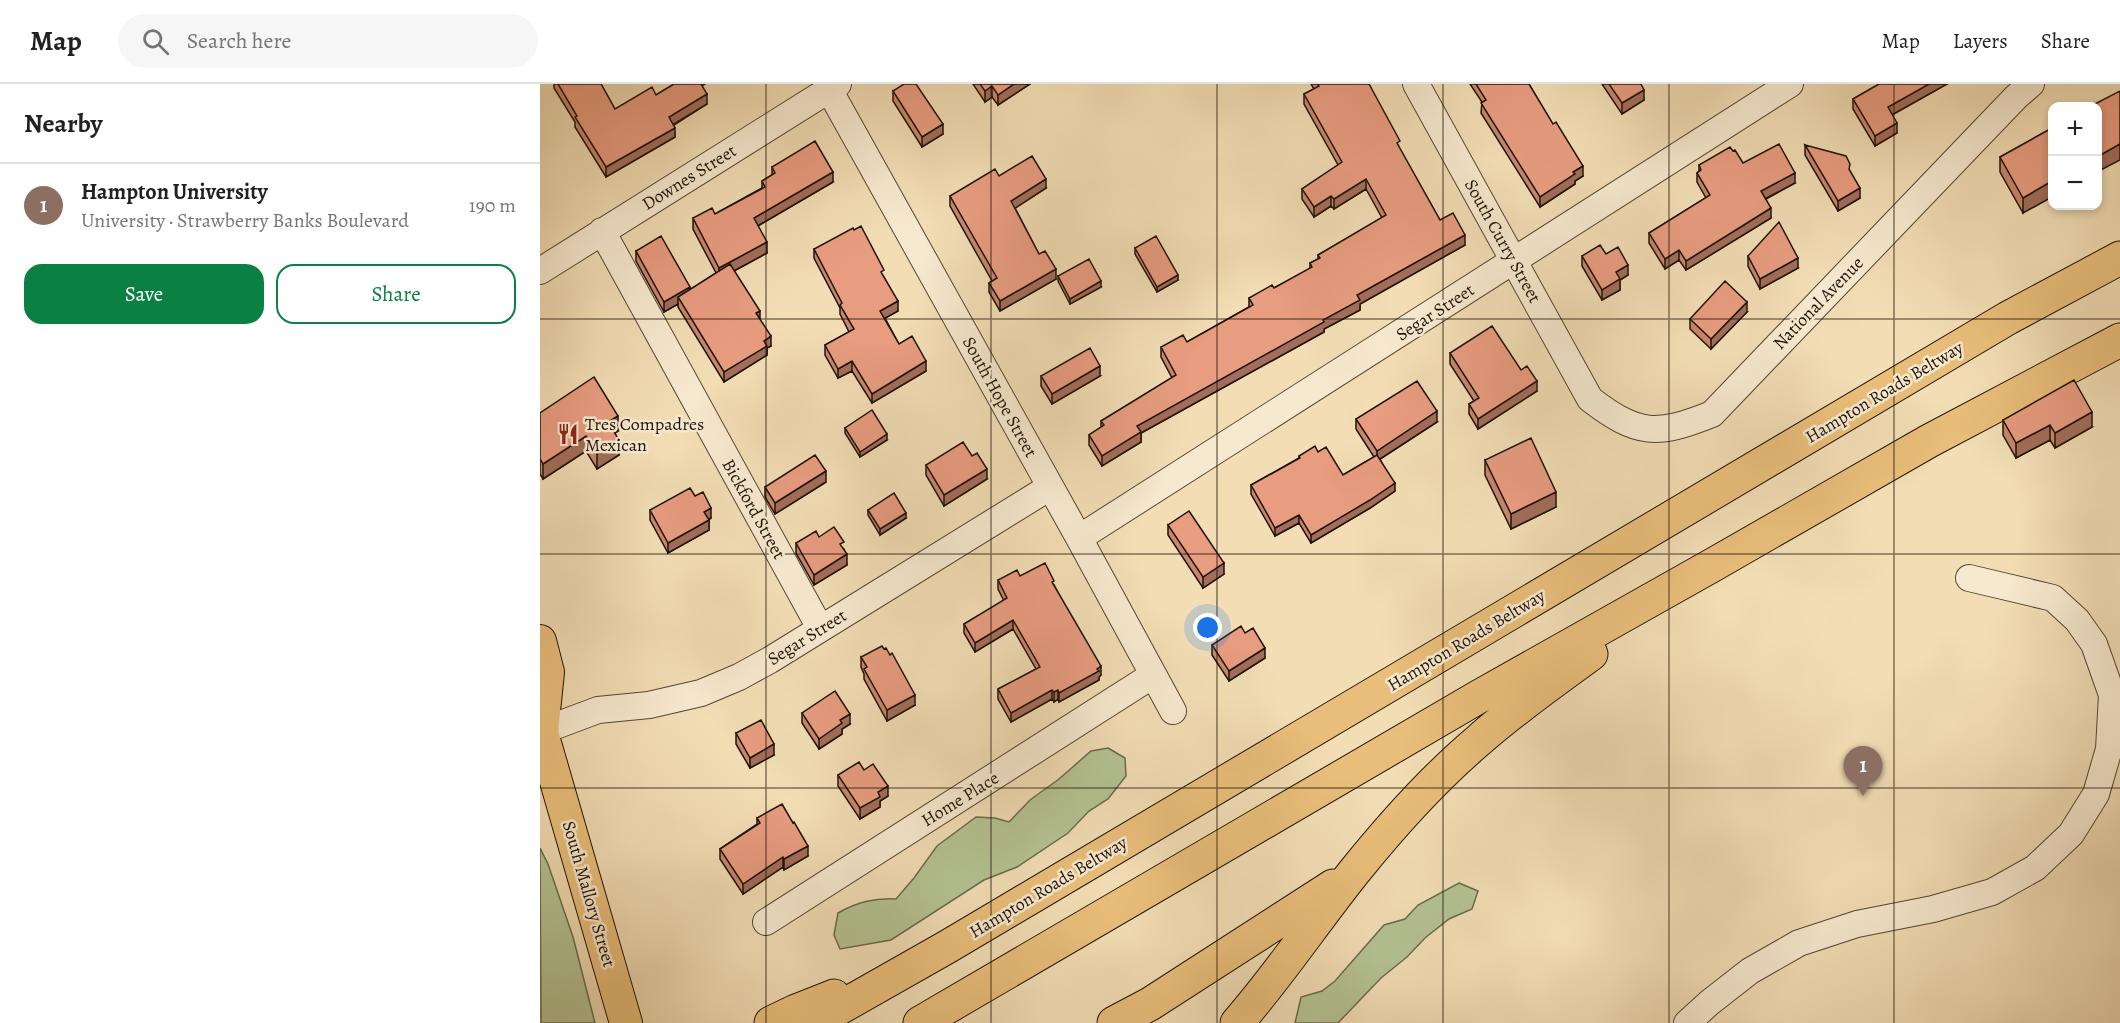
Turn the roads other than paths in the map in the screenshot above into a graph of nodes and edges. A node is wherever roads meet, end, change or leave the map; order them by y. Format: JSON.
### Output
{"nodes":[{"id":1,"x":1416,"y":84,"type":"edge"},
{"id":2,"x":1790,"y":84,"type":"edge"},
{"id":3,"x":831,"y":86,"type":"edge"},
{"id":4,"x":2019,"y":88,"type":"edge"},
{"id":5,"x":602,"y":231,"type":"junction"},
{"id":6,"x":2120,"y":258,"type":"edge"},
{"id":7,"x":1514,"y":261,"type":"junction"},
{"id":8,"x":540,"y":271,"type":"edge"},
{"id":9,"x":2120,"y":340,"type":"edge"},
{"id":10,"x":1590,"y":399,"type":"joint"},
{"id":11,"x":1050,"y":487,"type":"junction"},
{"id":12,"x":1079,"y":538,"type":"junction"},
{"id":13,"x":1711,"y":566,"type":"junction"},
{"id":14,"x":1969,"y":578,"type":"dead end"},
{"id":15,"x":820,"y":628,"type":"junction"},
{"id":16,"x":540,"y":641,"type":"edge"},
{"id":17,"x":1153,"y":675,"type":"junction"},
{"id":18,"x":1173,"y":711,"type":"dead end"},
{"id":19,"x":540,"y":730,"type":"edge"},
{"id":20,"x":1354,"y":872,"type":"junction"},
{"id":21,"x":766,"y":922,"type":"dead end"},
{"id":22,"x":907,"y":970,"type":"junction"},
{"id":23,"x":623,"y":1014,"type":"edge"},
{"id":24,"x":1142,"y":1014,"type":"edge"},
{"id":25,"x":771,"y":1023,"type":"edge"},
{"id":26,"x":813,"y":1023,"type":"edge"},
{"id":27,"x":920,"y":1023,"type":"edge"},
{"id":28,"x":1114,"y":1023,"type":"edge"},
{"id":29,"x":1237,"y":1023,"type":"edge"},
{"id":30,"x":1688,"y":1023,"type":"edge"}],
"edges":[{"from":1,"to":7,"type":"street","name":"South Curry Street"},
{"from":2,"to":7,"type":"street","name":"Segar Street"},
{"from":3,"to":5,"type":"street","name":"Downes Street"},
{"from":3,"to":11,"type":"street","name":"South Hope Street"},
{"from":4,"to":10,"type":"street","name":"National Avenue"},
{"from":5,"to":8,"type":"street","name":"Downes Street"},
{"from":5,"to":15,"type":"street","name":"Bickford Street"},
{"from":6,"to":22,"type":"highway","name":"Hampton Roads Beltway"},
{"from":7,"to":10,"type":"street","name":"South Curry Street"},
{"from":7,"to":12,"type":"street","name":"Segar Street"},
{"from":9,"to":13,"type":"highway"},
{"from":11,"to":12,"type":"street","name":"South Hope Street"},
{"from":11,"to":15,"type":"street","name":"Segar Street"},
{"from":12,"to":17,"type":"street","name":"South Hope Street"},
{"from":13,"to":20,"type":"highway"},
{"from":13,"to":27,"type":"highway"},
{"from":14,"to":30,"type":"street"},
{"from":15,"to":19,"type":"street","name":"Segar Street"},
{"from":16,"to":19,"type":"main road","name":"South Mallory Street"},
{"from":17,"to":18,"type":"street","name":"South Hope Street"},
{"from":17,"to":21,"type":"street","name":"Home Place"},
{"from":19,"to":23,"type":"main road","name":"South Mallory Street"},
{"from":20,"to":24,"type":"highway"},
{"from":20,"to":29,"type":"highway"},
{"from":22,"to":25,"type":"highway"},
{"from":22,"to":26,"type":"highway","name":"Hampton Roads Beltway"},
{"from":24,"to":28,"type":"highway"}]}
